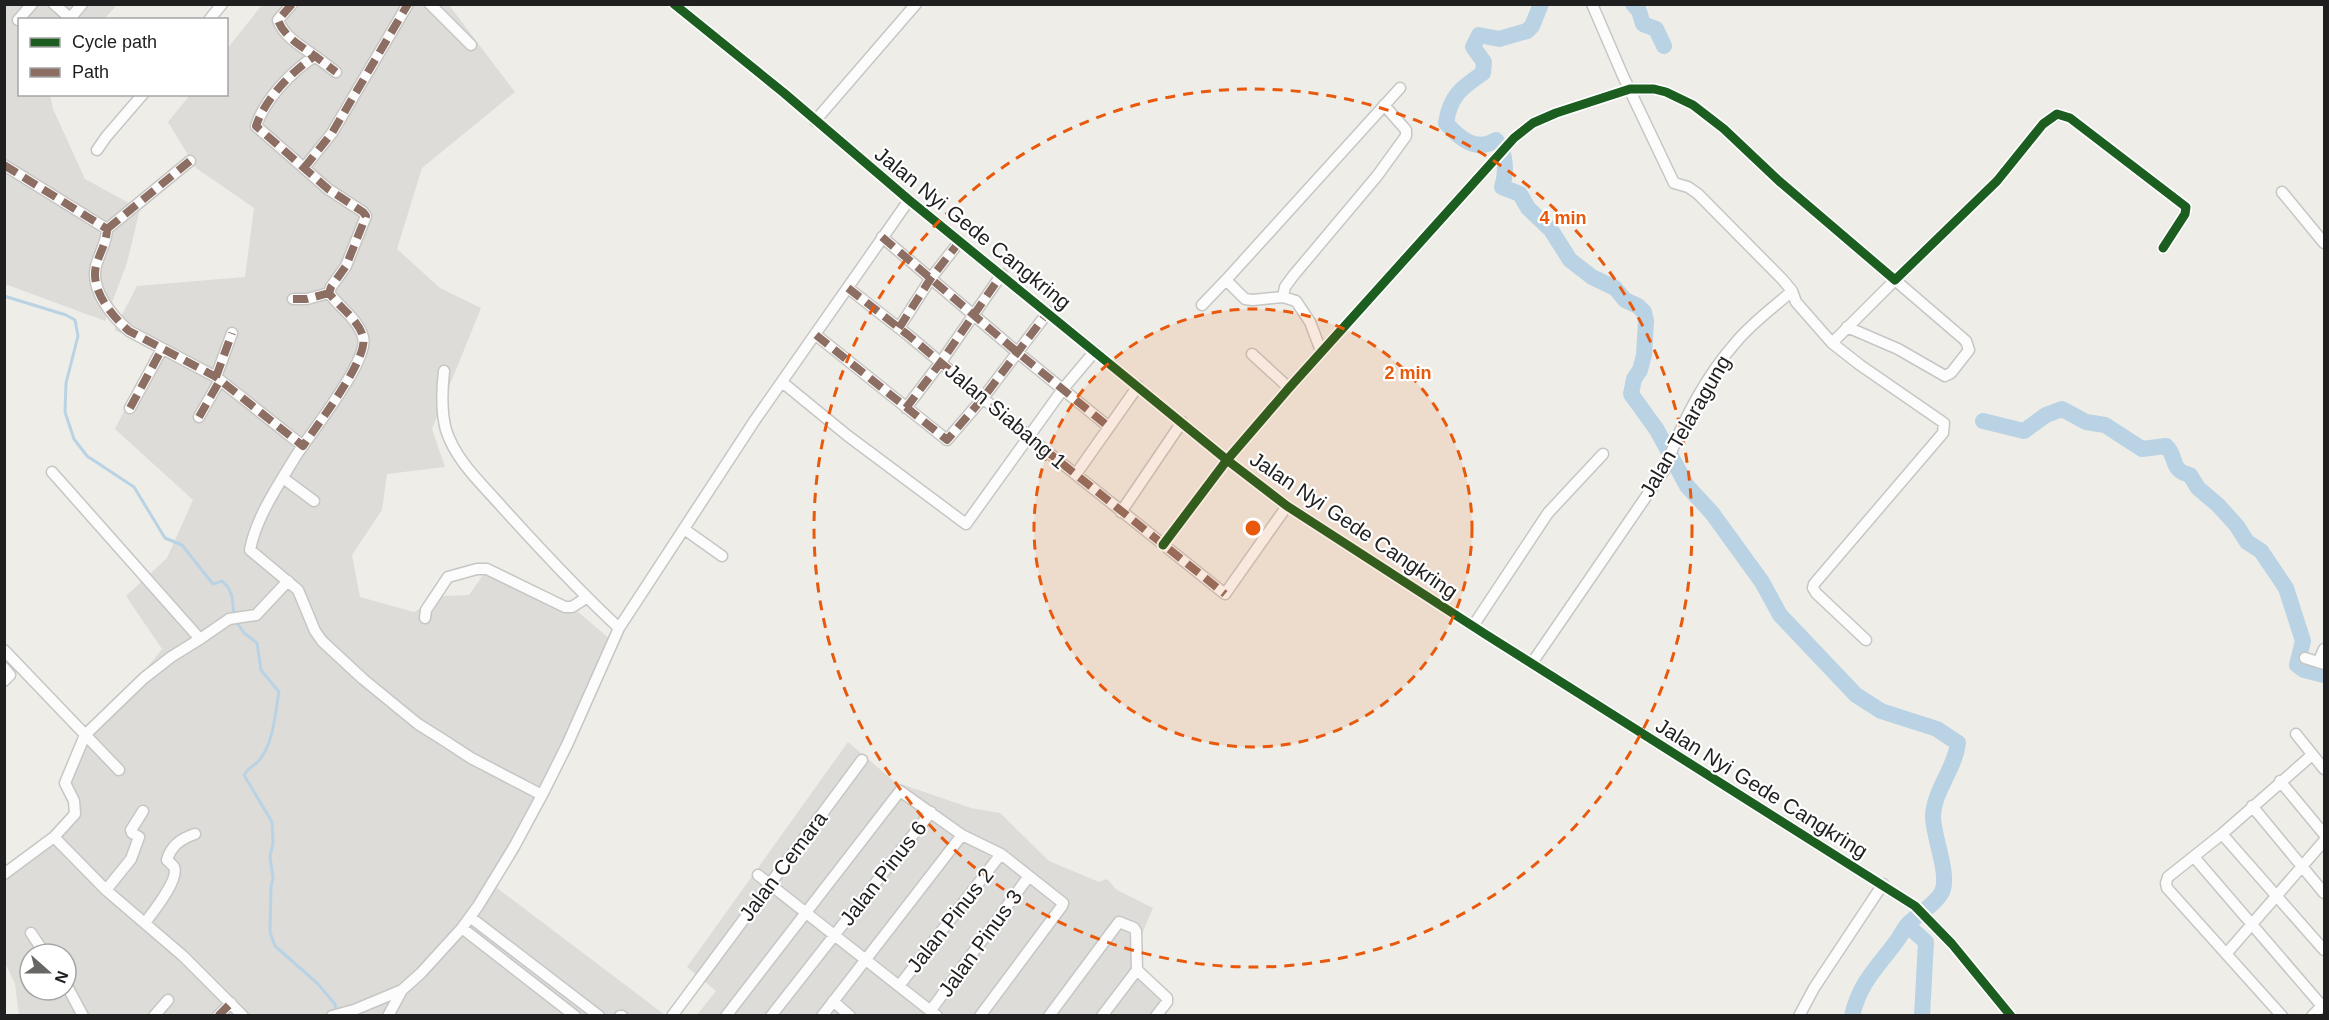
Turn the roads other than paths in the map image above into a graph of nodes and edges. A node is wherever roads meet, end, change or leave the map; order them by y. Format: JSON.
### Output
{"nodes":[{"id":1,"x":32,"y":4,"type":"edge"},
{"id":2,"x":54,"y":4,"type":"edge"},
{"id":3,"x":82,"y":4,"type":"edge"},
{"id":4,"x":222,"y":4,"type":"edge"},
{"id":5,"x":292,"y":4,"type":"edge"},
{"id":6,"x":408,"y":4,"type":"edge"},
{"id":7,"x":430,"y":4,"type":"edge"},
{"id":8,"x":674,"y":4,"type":"edge"},
{"id":9,"x":916,"y":4,"type":"edge"},
{"id":10,"x":1592,"y":4,"type":"edge"},
{"id":11,"x":20,"y":18,"type":"edge"},
{"id":12,"x":68,"y":18,"type":"edge"},
{"id":13,"x":70,"y":18,"type":"edge"},
{"id":14,"x":211,"y":18,"type":"edge"},
{"id":15,"x":471,"y":45,"type":"dead end"},
{"id":16,"x":315,"y":56,"type":"junction"},
{"id":17,"x":336,"y":72,"type":"dead end"},
{"id":18,"x":1400,"y":88,"type":"dead end"},
{"id":19,"x":1630,"y":89,"type":"junction"},
{"id":20,"x":141,"y":96,"type":"edge"},
{"id":21,"x":1384,"y":105,"type":"junction"},
{"id":22,"x":815,"y":121,"type":"junction"},
{"id":23,"x":97,"y":150,"type":"dead end"},
{"id":24,"x":190,"y":162,"type":"dead end"},
{"id":25,"x":4,"y":165,"type":"edge"},
{"id":26,"x":304,"y":168,"type":"junction"},
{"id":27,"x":2282,"y":192,"type":"dead end"},
{"id":28,"x":909,"y":200,"type":"junction"},
{"id":29,"x":107,"y":229,"type":"junction"},
{"id":30,"x":882,"y":237,"type":"junction"},
{"id":31,"x":960,"y":241,"type":"junction"},
{"id":32,"x":2325,"y":243,"type":"edge"},
{"id":33,"x":2163,"y":248,"type":"dead end"},
{"id":34,"x":1002,"y":274,"type":"junction"},
{"id":35,"x":931,"y":278,"type":"junction"},
{"id":36,"x":1226,"y":280,"type":"junction"},
{"id":37,"x":1895,"y":280,"type":"junction"},
{"id":38,"x":848,"y":288,"type":"junction"},
{"id":39,"x":1792,"y":291,"type":"junction"},
{"id":40,"x":329,"y":293,"type":"junction"},
{"id":41,"x":1283,"y":297,"type":"junction"},
{"id":42,"x":293,"y":299,"type":"dead end"},
{"id":43,"x":1202,"y":305,"type":"dead end"},
{"id":44,"x":1048,"y":312,"type":"junction"},
{"id":45,"x":973,"y":315,"type":"junction"},
{"id":46,"x":1847,"y":327,"type":"junction"},
{"id":47,"x":898,"y":328,"type":"junction"},
{"id":48,"x":232,"y":333,"type":"dead end"},
{"id":49,"x":816,"y":335,"type":"junction"},
{"id":50,"x":1832,"y":343,"type":"junction"},
{"id":51,"x":162,"y":349,"type":"junction"},
{"id":52,"x":1095,"y":351,"type":"junction"},
{"id":53,"x":1017,"y":352,"type":"junction"},
{"id":54,"x":1252,"y":354,"type":"dead end"},
{"id":55,"x":1318,"y":355,"type":"junction"},
{"id":56,"x":941,"y":362,"type":"junction"},
{"id":57,"x":444,"y":371,"type":"dead end"},
{"id":58,"x":218,"y":378,"type":"junction"},
{"id":59,"x":782,"y":382,"type":"junction"},
{"id":60,"x":1138,"y":386,"type":"junction"},
{"id":61,"x":1289,"y":388,"type":"junction"},
{"id":62,"x":1063,"y":389,"type":"junction"},
{"id":63,"x":983,"y":398,"type":"junction"},
{"id":64,"x":130,"y":408,"type":"dead end"},
{"id":65,"x":906,"y":408,"type":"junction"},
{"id":66,"x":199,"y":417,"type":"dead end"},
{"id":67,"x":1182,"y":422,"type":"junction"},
{"id":68,"x":1109,"y":426,"type":"junction"},
{"id":69,"x":1029,"y":437,"type":"junction"},
{"id":70,"x":303,"y":446,"type":"junction"},
{"id":71,"x":1602,"y":454,"type":"dead end"},
{"id":72,"x":1227,"y":460,"type":"junction"},
{"id":73,"x":52,"y":472,"type":"dead end"},
{"id":74,"x":1076,"y":474,"type":"junction"},
{"id":75,"x":283,"y":478,"type":"junction"},
{"id":76,"x":314,"y":501,"type":"dead end"},
{"id":77,"x":1287,"y":506,"type":"junction"},
{"id":78,"x":1121,"y":512,"type":"junction"},
{"id":79,"x":684,"y":529,"type":"junction"},
{"id":80,"x":1163,"y":545,"type":"junction"},
{"id":81,"x":722,"y":556,"type":"dead end"},
{"id":82,"x":288,"y":581,"type":"junction"},
{"id":83,"x":586,"y":598,"type":"junction"},
{"id":84,"x":425,"y":618,"type":"dead end"},
{"id":85,"x":1473,"y":626,"type":"junction"},
{"id":86,"x":620,"y":628,"type":"junction"},
{"id":87,"x":201,"y":639,"type":"junction"},
{"id":88,"x":1866,"y":640,"type":"dead end"},
{"id":89,"x":2325,"y":649,"type":"edge"},
{"id":90,"x":4,"y":650,"type":"edge"},
{"id":91,"x":2305,"y":658,"type":"dead end"},
{"id":92,"x":1532,"y":663,"type":"junction"},
{"id":93,"x":2323,"y":664,"type":"edge"},
{"id":94,"x":4,"y":668,"type":"edge"},
{"id":95,"x":4,"y":681,"type":"edge"},
{"id":96,"x":2296,"y":734,"type":"dead end"},
{"id":97,"x":85,"y":735,"type":"junction"},
{"id":98,"x":2312,"y":755,"type":"junction"},
{"id":99,"x":862,"y":760,"type":"dead end"},
{"id":100,"x":2325,"y":769,"type":"edge"},
{"id":101,"x":119,"y":770,"type":"dead end"},
{"id":102,"x":2280,"y":781,"type":"junction"},
{"id":103,"x":542,"y":795,"type":"junction"},
{"id":104,"x":2252,"y":806,"type":"junction"},
{"id":105,"x":143,"y":811,"type":"dead end"},
{"id":106,"x":931,"y":812,"type":"junction"},
{"id":107,"x":195,"y":834,"type":"dead end"},
{"id":108,"x":2222,"y":834,"type":"junction"},
{"id":109,"x":2325,"y":834,"type":"edge"},
{"id":110,"x":962,"y":835,"type":"junction"},
{"id":111,"x":54,"y":837,"type":"junction"},
{"id":112,"x":2325,"y":841,"type":"edge"},
{"id":113,"x":1001,"y":854,"type":"junction"},
{"id":114,"x":2194,"y":857,"type":"junction"},
{"id":115,"x":2302,"y":867,"type":"junction"},
{"id":116,"x":4,"y":874,"type":"edge"},
{"id":117,"x":758,"y":875,"type":"dead end"},
{"id":118,"x":1029,"y":876,"type":"junction"},
{"id":119,"x":1883,"y":884,"type":"junction"},
{"id":120,"x":769,"y":885,"type":"junction"},
{"id":121,"x":106,"y":890,"type":"junction"},
{"id":122,"x":2325,"y":893,"type":"edge"},
{"id":123,"x":2278,"y":896,"type":"junction"},
{"id":124,"x":806,"y":913,"type":"junction"},
{"id":125,"x":470,"y":917,"type":"junction"},
{"id":126,"x":145,"y":923,"type":"junction"},
{"id":127,"x":2252,"y":925,"type":"junction"},
{"id":128,"x":462,"y":928,"type":"junction"},
{"id":129,"x":31,"y":933,"type":"dead end"},
{"id":130,"x":835,"y":935,"type":"junction"},
{"id":131,"x":37,"y":942,"type":"edge"},
{"id":132,"x":2325,"y":950,"type":"edge"},
{"id":133,"x":2226,"y":954,"type":"junction"},
{"id":134,"x":866,"y":959,"type":"junction"},
{"id":135,"x":1137,"y":970,"type":"junction"},
{"id":136,"x":899,"y":986,"type":"junction"},
{"id":137,"x":402,"y":990,"type":"junction"},
{"id":138,"x":168,"y":1000,"type":"dead end"},
{"id":139,"x":833,"y":1001,"type":"junction"},
{"id":140,"x":231,"y":1003,"type":"junction"},
{"id":141,"x":2324,"y":1005,"type":"edge"},
{"id":142,"x":934,"y":1013,"type":"edge"},
{"id":143,"x":154,"y":1016,"type":"edge"},
{"id":144,"x":218,"y":1016,"type":"edge"},
{"id":145,"x":243,"y":1016,"type":"edge"},
{"id":146,"x":332,"y":1016,"type":"edge"},
{"id":147,"x":388,"y":1016,"type":"edge"},
{"id":148,"x":575,"y":1016,"type":"edge"},
{"id":149,"x":599,"y":1016,"type":"edge"},
{"id":150,"x":672,"y":1016,"type":"edge"},
{"id":151,"x":726,"y":1016,"type":"edge"},
{"id":152,"x":771,"y":1016,"type":"edge"},
{"id":153,"x":822,"y":1016,"type":"edge"},
{"id":154,"x":850,"y":1016,"type":"edge"},
{"id":155,"x":980,"y":1016,"type":"edge"},
{"id":156,"x":1048,"y":1016,"type":"edge"},
{"id":157,"x":1102,"y":1016,"type":"edge"},
{"id":158,"x":1156,"y":1016,"type":"edge"},
{"id":159,"x":1799,"y":1016,"type":"edge"},
{"id":160,"x":2011,"y":1016,"type":"edge"},
{"id":161,"x":2282,"y":1016,"type":"edge"},
{"id":162,"x":2312,"y":1016,"type":"edge"}],
"edges":[{"from":1,"to":11,"type":"street"},
{"from":2,"to":12,"type":"street"},
{"from":3,"to":13,"type":"street"},
{"from":4,"to":14,"type":"street"},
{"from":5,"to":16,"type":"street"},
{"from":6,"to":26,"type":"street"},
{"from":7,"to":15,"type":"street"},
{"from":8,"to":22,"type":"street","name":"Jalan Nyi Gede Cangkring"},
{"from":9,"to":22,"type":"street"},
{"from":10,"to":19,"type":"street"},
{"from":16,"to":17,"type":"street"},
{"from":16,"to":26,"type":"street"},
{"from":18,"to":21,"type":"street"},
{"from":19,"to":37,"type":"street"},
{"from":19,"to":39,"type":"street"},
{"from":19,"to":55,"type":"street"},
{"from":20,"to":23,"type":"street"},
{"from":21,"to":36,"type":"street"},
{"from":21,"to":41,"type":"street"},
{"from":22,"to":28,"type":"street","name":"Jalan Nyi Gede Cangkring"},
{"from":24,"to":29,"type":"street"},
{"from":25,"to":29,"type":"street"},
{"from":26,"to":40,"type":"street"},
{"from":27,"to":32,"type":"street"},
{"from":28,"to":30,"type":"street"},
{"from":28,"to":31,"type":"street","name":"Jalan Nyi Gede Cangkring"},
{"from":29,"to":51,"type":"street"},
{"from":30,"to":35,"type":"street"},
{"from":30,"to":38,"type":"street"},
{"from":31,"to":34,"type":"street","name":"Jalan Nyi Gede Cangkring"},
{"from":31,"to":35,"type":"street"},
{"from":33,"to":37,"type":"street"},
{"from":34,"to":44,"type":"street","name":"Jalan Nyi Gede Cangkring"},
{"from":34,"to":45,"type":"street"},
{"from":35,"to":45,"type":"street"},
{"from":35,"to":47,"type":"street"},
{"from":36,"to":41,"type":"street"},
{"from":36,"to":43,"type":"street"},
{"from":37,"to":46,"type":"street"},
{"from":37,"to":46,"type":"street"},
{"from":38,"to":47,"type":"street","name":"Jalan Siabang 1"},
{"from":38,"to":49,"type":"street"},
{"from":39,"to":50,"type":"street"},
{"from":39,"to":92,"type":"street","name":"Jalan Telaragung"},
{"from":40,"to":42,"type":"street"},
{"from":40,"to":70,"type":"street"},
{"from":41,"to":55,"type":"street"},
{"from":44,"to":52,"type":"street","name":"Jalan Nyi Gede Cangkring"},
{"from":44,"to":53,"type":"street"},
{"from":45,"to":53,"type":"street"},
{"from":45,"to":56,"type":"street"},
{"from":46,"to":50,"type":"street"},
{"from":47,"to":56,"type":"street","name":"Jalan Siabang 1"},
{"from":48,"to":58,"type":"street"},
{"from":49,"to":59,"type":"street"},
{"from":49,"to":65,"type":"street"},
{"from":50,"to":88,"type":"street"},
{"from":51,"to":58,"type":"street"},
{"from":51,"to":64,"type":"street"},
{"from":52,"to":60,"type":"street","name":"Jalan Nyi Gede Cangkring"},
{"from":52,"to":62,"type":"street"},
{"from":53,"to":62,"type":"street"},
{"from":53,"to":63,"type":"street"},
{"from":54,"to":61,"type":"street"},
{"from":55,"to":61,"type":"street"},
{"from":56,"to":63,"type":"street","name":"Jalan Siabang 1"},
{"from":56,"to":65,"type":"street"},
{"from":57,"to":83,"type":"street"},
{"from":58,"to":66,"type":"street"},
{"from":58,"to":70,"type":"street"},
{"from":59,"to":69,"type":"street"},
{"from":59,"to":79,"type":"street"},
{"from":60,"to":67,"type":"street","name":"Jalan Nyi Gede Cangkring"},
{"from":60,"to":68,"type":"street"},
{"from":61,"to":72,"type":"street"},
{"from":62,"to":68,"type":"street"},
{"from":62,"to":69,"type":"street"},
{"from":63,"to":65,"type":"street"},
{"from":63,"to":69,"type":"street","name":"Jalan Siabang 1"},
{"from":67,"to":72,"type":"street","name":"Jalan Nyi Gede Cangkring"},
{"from":67,"to":78,"type":"street"},
{"from":68,"to":74,"type":"street"},
{"from":69,"to":74,"type":"street","name":"Jalan Siabang 1"},
{"from":70,"to":75,"type":"street"},
{"from":71,"to":85,"type":"street"},
{"from":72,"to":77,"type":"street","name":"Jalan Nyi Gede Cangkring"},
{"from":72,"to":80,"type":"street"},
{"from":73,"to":87,"type":"street"},
{"from":74,"to":78,"type":"street","name":"Jalan Siabang 1"},
{"from":75,"to":76,"type":"street"},
{"from":75,"to":82,"type":"street"},
{"from":77,"to":80,"type":"street","name":"Jalan Siabang 1"},
{"from":77,"to":85,"type":"street","name":"Jalan Nyi Gede Cangkring"},
{"from":78,"to":80,"type":"street","name":"Jalan Siabang 1"},
{"from":79,"to":81,"type":"street"},
{"from":79,"to":86,"type":"street"},
{"from":82,"to":87,"type":"street"},
{"from":82,"to":103,"type":"street"},
{"from":83,"to":84,"type":"street"},
{"from":83,"to":86,"type":"street"},
{"from":85,"to":92,"type":"street","name":"Jalan Nyi Gede Cangkring"},
{"from":86,"to":103,"type":"street"},
{"from":87,"to":97,"type":"street"},
{"from":89,"to":93,"type":"street"},
{"from":90,"to":97,"type":"street"},
{"from":91,"to":93,"type":"street"},
{"from":92,"to":119,"type":"street","name":"Jalan Nyi Gede Cangkring"},
{"from":94,"to":95,"type":"street"},
{"from":96,"to":98,"type":"street"},
{"from":97,"to":101,"type":"street"},
{"from":97,"to":111,"type":"street"},
{"from":98,"to":100,"type":"street"},
{"from":98,"to":102,"type":"street"},
{"from":99,"to":120,"type":"street","name":"Jalan Cemara"},
{"from":102,"to":104,"type":"street"},
{"from":102,"to":109,"type":"street"},
{"from":103,"to":125,"type":"street"},
{"from":104,"to":108,"type":"street"},
{"from":104,"to":115,"type":"street"},
{"from":105,"to":121,"type":"street"},
{"from":106,"to":110,"type":"street"},
{"from":106,"to":124,"type":"street"},
{"from":106,"to":130,"type":"street","name":"Jalan Pinus 6"},
{"from":107,"to":126,"type":"street"},
{"from":108,"to":114,"type":"street"},
{"from":108,"to":123,"type":"street"},
{"from":110,"to":113,"type":"street"},
{"from":110,"to":134,"type":"street"},
{"from":111,"to":116,"type":"street"},
{"from":111,"to":121,"type":"street"},
{"from":112,"to":115,"type":"street"},
{"from":113,"to":118,"type":"street"},
{"from":113,"to":136,"type":"street","name":"Jalan Pinus 2"},
{"from":114,"to":127,"type":"street"},
{"from":114,"to":133,"type":"street"},
{"from":115,"to":122,"type":"street"},
{"from":115,"to":123,"type":"street"},
{"from":117,"to":120,"type":"street"},
{"from":118,"to":142,"type":"street","name":"Jalan Pinus 3"},
{"from":118,"to":155,"type":"street"},
{"from":119,"to":159,"type":"street"},
{"from":119,"to":160,"type":"street","name":"Jalan Nyi Gede Cangkring"},
{"from":120,"to":124,"type":"street"},
{"from":120,"to":150,"type":"street","name":"Jalan Cemara"},
{"from":121,"to":126,"type":"street"},
{"from":123,"to":127,"type":"street"},
{"from":123,"to":132,"type":"street"},
{"from":124,"to":130,"type":"street"},
{"from":124,"to":151,"type":"street"},
{"from":125,"to":128,"type":"street"},
{"from":125,"to":149,"type":"street"},
{"from":126,"to":140,"type":"street"},
{"from":127,"to":133,"type":"street"},
{"from":127,"to":141,"type":"street"},
{"from":128,"to":137,"type":"street"},
{"from":128,"to":148,"type":"street"},
{"from":129,"to":131,"type":"street"},
{"from":130,"to":134,"type":"street"},
{"from":130,"to":152,"type":"street","name":"Jalan Pinus 6"},
{"from":133,"to":161,"type":"street"},
{"from":134,"to":136,"type":"street"},
{"from":134,"to":139,"type":"street"},
{"from":135,"to":156,"type":"street"},
{"from":135,"to":157,"type":"street"},
{"from":135,"to":158,"type":"street"},
{"from":136,"to":142,"type":"street"},
{"from":137,"to":146,"type":"street"},
{"from":137,"to":147,"type":"street"},
{"from":138,"to":143,"type":"street"},
{"from":139,"to":153,"type":"street"},
{"from":139,"to":154,"type":"street"},
{"from":140,"to":144,"type":"street"},
{"from":140,"to":145,"type":"street"},
{"from":141,"to":162,"type":"street"}]}
